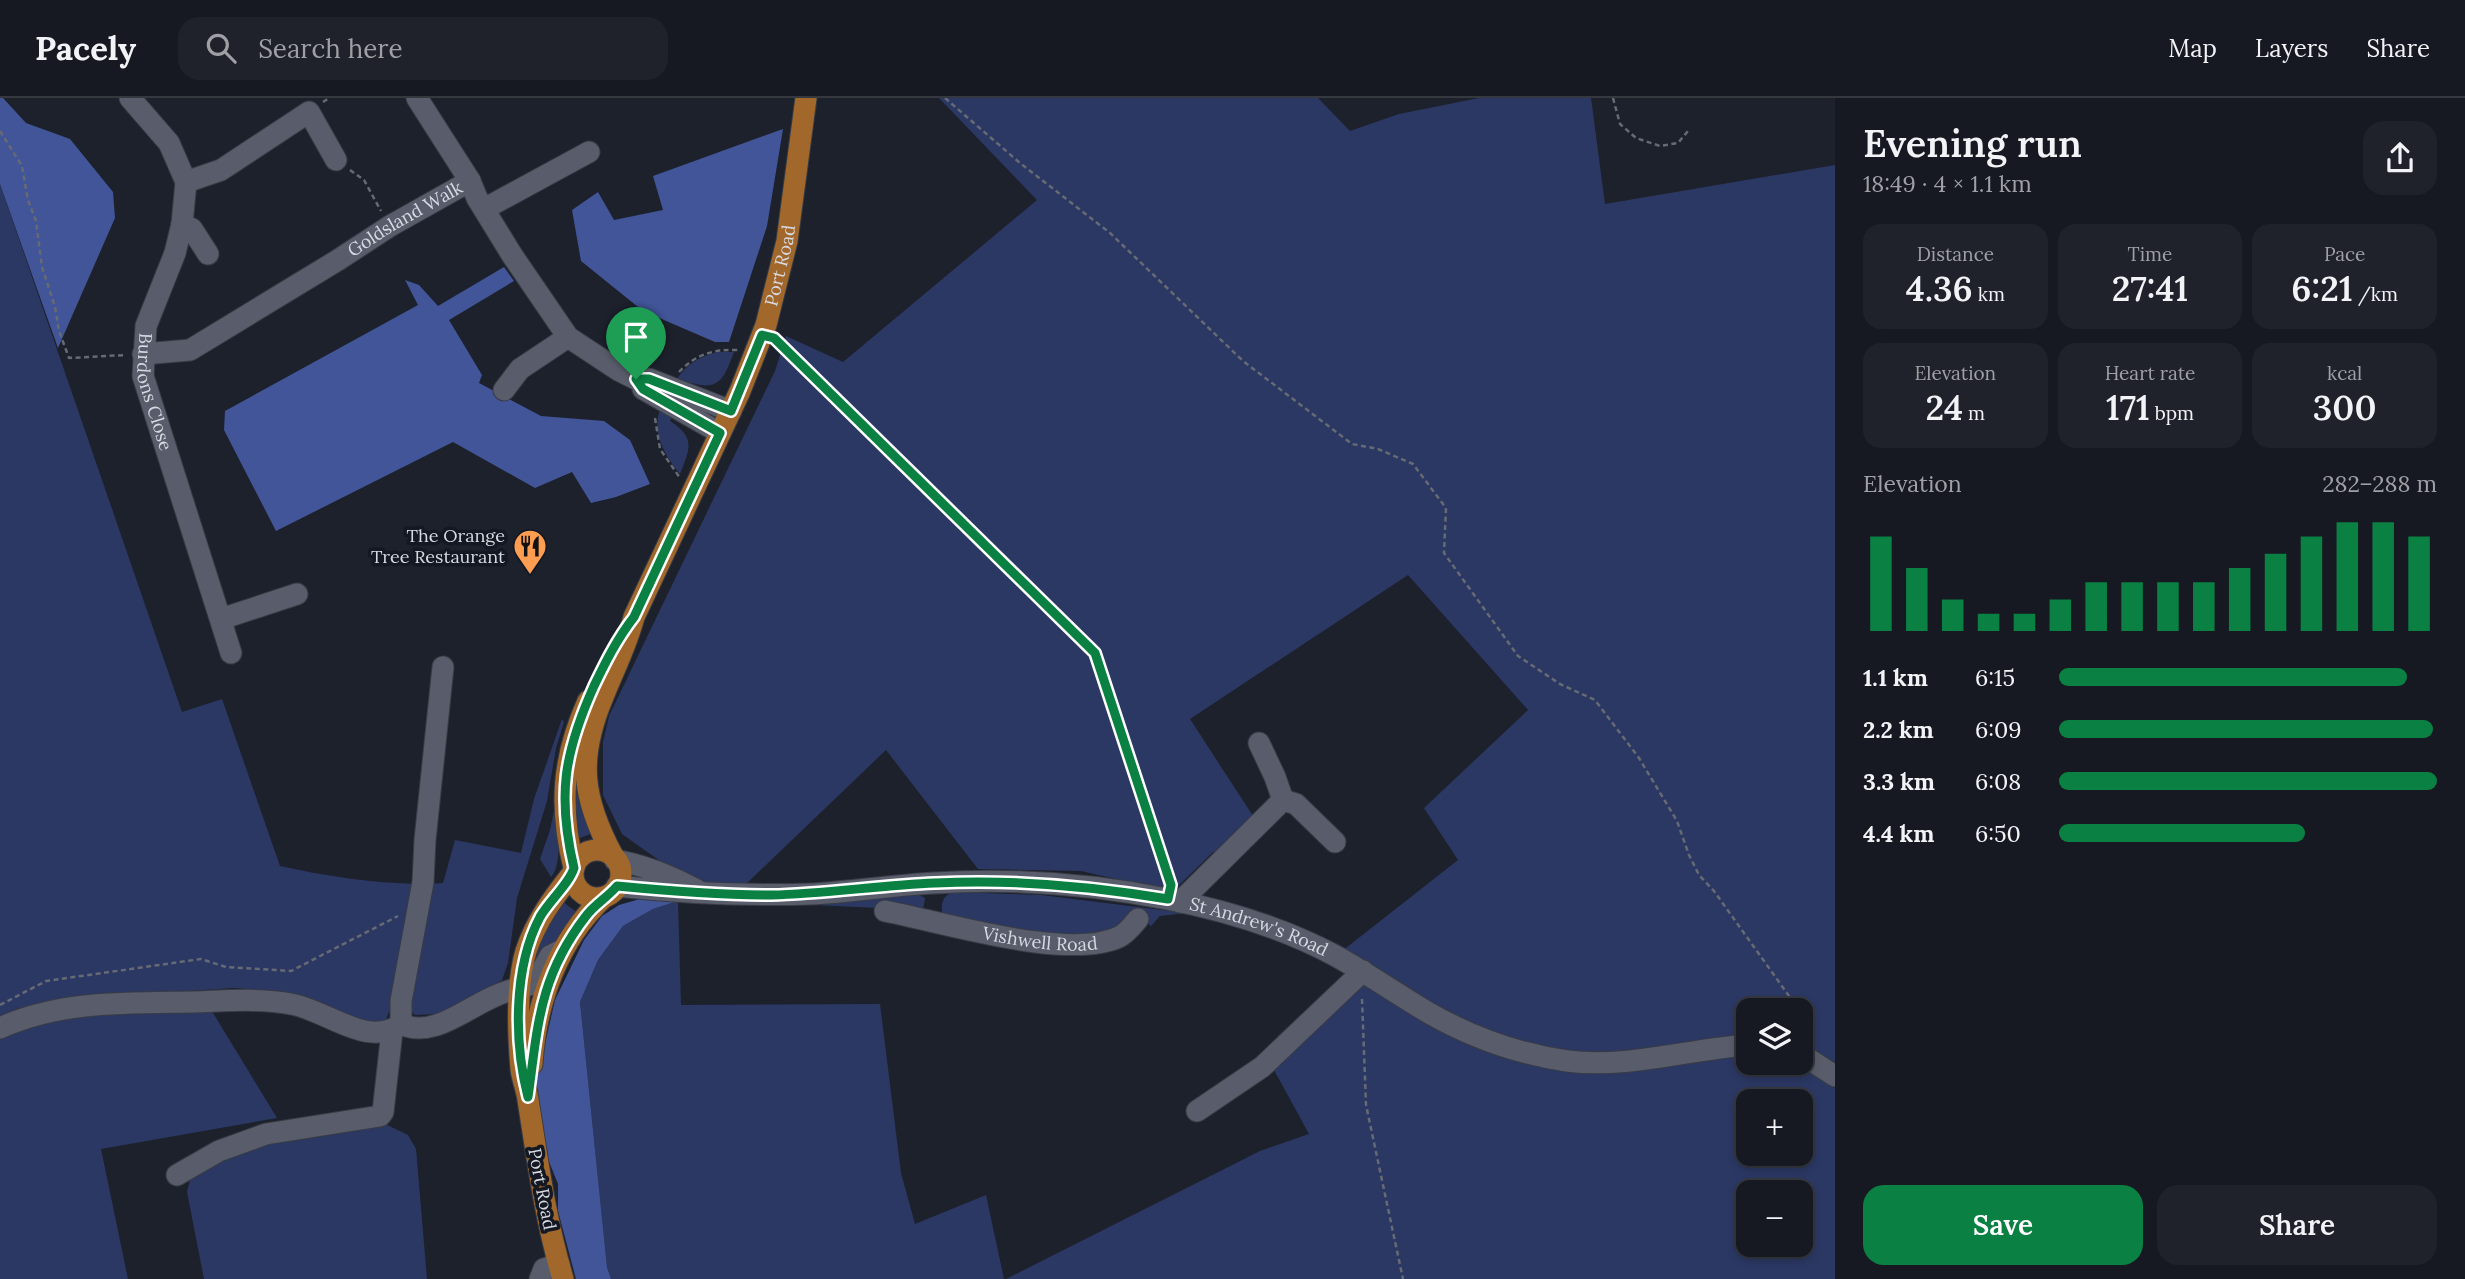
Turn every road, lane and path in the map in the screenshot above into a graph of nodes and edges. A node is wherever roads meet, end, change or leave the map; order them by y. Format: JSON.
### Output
{"nodes":[{"id":1,"x":130,"y":98,"type":"edge"},
{"id":2,"x":417,"y":98,"type":"edge"},
{"id":3,"x":806,"y":98,"type":"edge"},
{"id":4,"x":945,"y":98,"type":"edge"},
{"id":5,"x":1613,"y":98,"type":"edge"},
{"id":6,"x":0,"y":131,"type":"edge"},
{"id":7,"x":1688,"y":131,"type":"dead end"},
{"id":8,"x":589,"y":152,"type":"dead end"},
{"id":9,"x":337,"y":160,"type":"joint"},
{"id":10,"x":470,"y":181,"type":"junction"},
{"id":11,"x":186,"y":182,"type":"junction"},
{"id":12,"x":484,"y":209,"type":"junction"},
{"id":13,"x":182,"y":224,"type":"junction"},
{"id":14,"x":390,"y":226,"type":"junction"},
{"id":15,"x":208,"y":254,"type":"dead end"},
{"id":16,"x":762,"y":335,"type":"junction"},
{"id":17,"x":568,"y":337,"type":"junction"},
{"id":18,"x":738,"y":350,"type":"dead end"},
{"id":19,"x":143,"y":354,"type":"junction"},
{"id":20,"x":504,"y":390,"type":"dead end"},
{"id":21,"x":665,"y":394,"type":"junction"},
{"id":22,"x":731,"y":411,"type":"junction"},
{"id":23,"x":720,"y":433,"type":"junction"},
{"id":24,"x":681,"y":479,"type":"dead end"},
{"id":25,"x":297,"y":593,"type":"dead end"},
{"id":26,"x":634,"y":617,"type":"junction"},
{"id":27,"x":220,"y":619,"type":"junction"},
{"id":28,"x":232,"y":653,"type":"dead end"},
{"id":29,"x":443,"y":667,"type":"dead end"},
{"id":30,"x":1258,"y":743,"type":"dead end"},
{"id":31,"x":1283,"y":800,"type":"junction"},
{"id":32,"x":1335,"y":842,"type":"dead end"},
{"id":33,"x":614,"y":858,"type":"junction"},
{"id":34,"x":573,"y":871,"type":"junction"},
{"id":35,"x":931,"y":883,"type":"junction"},
{"id":36,"x":699,"y":891,"type":"junction"},
{"id":37,"x":611,"y":892,"type":"junction"},
{"id":38,"x":1174,"y":901,"type":"junction"},
{"id":39,"x":886,"y":911,"type":"dead end"},
{"id":40,"x":418,"y":913,"type":"junction"},
{"id":41,"x":1138,"y":919,"type":"dead end"},
{"id":42,"x":934,"y":921,"type":"junction"},
{"id":43,"x":565,"y":948,"type":"junction"},
{"id":44,"x":1358,"y":976,"type":"junction"},
{"id":45,"x":520,"y":988,"type":"junction"},
{"id":46,"x":1791,"y":998,"type":"edge"},
{"id":47,"x":0,"y":1006,"type":"edge"},
{"id":48,"x":397,"y":1027,"type":"junction"},
{"id":49,"x":0,"y":1028,"type":"edge"},
{"id":50,"x":1736,"y":1047,"type":"edge"},
{"id":51,"x":1813,"y":1057,"type":"edge"},
{"id":52,"x":1835,"y":1076,"type":"edge"},
{"id":53,"x":528,"y":1097,"type":"junction"},
{"id":54,"x":1196,"y":1111,"type":"dead end"},
{"id":55,"x":177,"y":1175,"type":"dead end"},
{"id":56,"x":561,"y":1272,"type":"edge"},
{"id":57,"x":540,"y":1279,"type":"edge"},
{"id":58,"x":1403,"y":1279,"type":"edge"}],
"edges":[{"from":1,"to":11,"type":"street","name":"Burdons Close"},
{"from":2,"to":10,"type":"street"},
{"from":3,"to":16,"type":"main road","name":"Port Road"},
{"from":4,"to":46,"type":"path"},
{"from":5,"to":7,"type":"path"},
{"from":6,"to":19,"type":"path"},
{"from":8,"to":12,"type":"street"},
{"from":9,"to":11,"type":"street"},
{"from":9,"to":14,"type":"path"},
{"from":10,"to":12,"type":"street","name":"Goldsland Walk"},
{"from":10,"to":14,"type":"street","name":"Goldsland Walk"},
{"from":11,"to":13,"type":"street","name":"Burdons Close"},
{"from":12,"to":17,"type":"street","name":"Goldsland Walk"},
{"from":13,"to":15,"type":"street"},
{"from":13,"to":19,"type":"street","name":"Burdons Close"},
{"from":14,"to":19,"type":"street","name":"Goldsland Walk"},
{"from":16,"to":22,"type":"main road","name":"Port Road"},
{"from":16,"to":38,"type":"path"},
{"from":17,"to":20,"type":"street"},
{"from":17,"to":21,"type":"street","name":"Goldsland Walk"},
{"from":18,"to":21,"type":"path"},
{"from":19,"to":27,"type":"street","name":"Burdons Close"},
{"from":21,"to":22,"type":"street","name":"Goldsland Walk"},
{"from":21,"to":23,"type":"street","name":"Goldsland Walk"},
{"from":21,"to":24,"type":"path"},
{"from":22,"to":23,"type":"main road","name":"Port Road"},
{"from":23,"to":26,"type":"main road","name":"Port Road"},
{"from":25,"to":27,"type":"street"},
{"from":26,"to":33,"type":"main road","name":"Port Road"},
{"from":26,"to":34,"type":"main road","name":"Port Road"},
{"from":27,"to":28,"type":"street","name":"Burdons Close"},
{"from":29,"to":40,"type":"street"},
{"from":30,"to":31,"type":"street"},
{"from":31,"to":32,"type":"street"},
{"from":31,"to":38,"type":"street"},
{"from":33,"to":34,"type":"main road"},
{"from":33,"to":36,"type":"street","name":"St Andrew's Road"},
{"from":33,"to":37,"type":"main road"},
{"from":34,"to":37,"type":"main road"},
{"from":34,"to":45,"type":"main road","name":"Port Road"},
{"from":35,"to":36,"type":"street","name":"St Andrew's Road"},
{"from":35,"to":38,"type":"street","name":"St Andrew's Road"},
{"from":35,"to":42,"type":"street"},
{"from":36,"to":37,"type":"street","name":"St Andrew's Road"},
{"from":37,"to":43,"type":"main road","name":"Port Road"},
{"from":38,"to":44,"type":"street","name":"St Andrew's Road"},
{"from":39,"to":42,"type":"street","name":"Vishwell Road"},
{"from":40,"to":47,"type":"path"},
{"from":40,"to":48,"type":"street"},
{"from":41,"to":42,"type":"street","name":"Vishwell Road"},
{"from":43,"to":45,"type":"street"},
{"from":43,"to":53,"type":"main road","name":"Port Road"},
{"from":44,"to":50,"type":"street","name":"St Andrew's Road"},
{"from":44,"to":54,"type":"street"},
{"from":44,"to":58,"type":"path"},
{"from":45,"to":48,"type":"street"},
{"from":45,"to":53,"type":"main road","name":"Port Road"},
{"from":48,"to":49,"type":"street"},
{"from":48,"to":55,"type":"street"},
{"from":51,"to":52,"type":"street"},
{"from":53,"to":56,"type":"main road","name":"Port Road"},
{"from":56,"to":57,"type":"street"}]}
